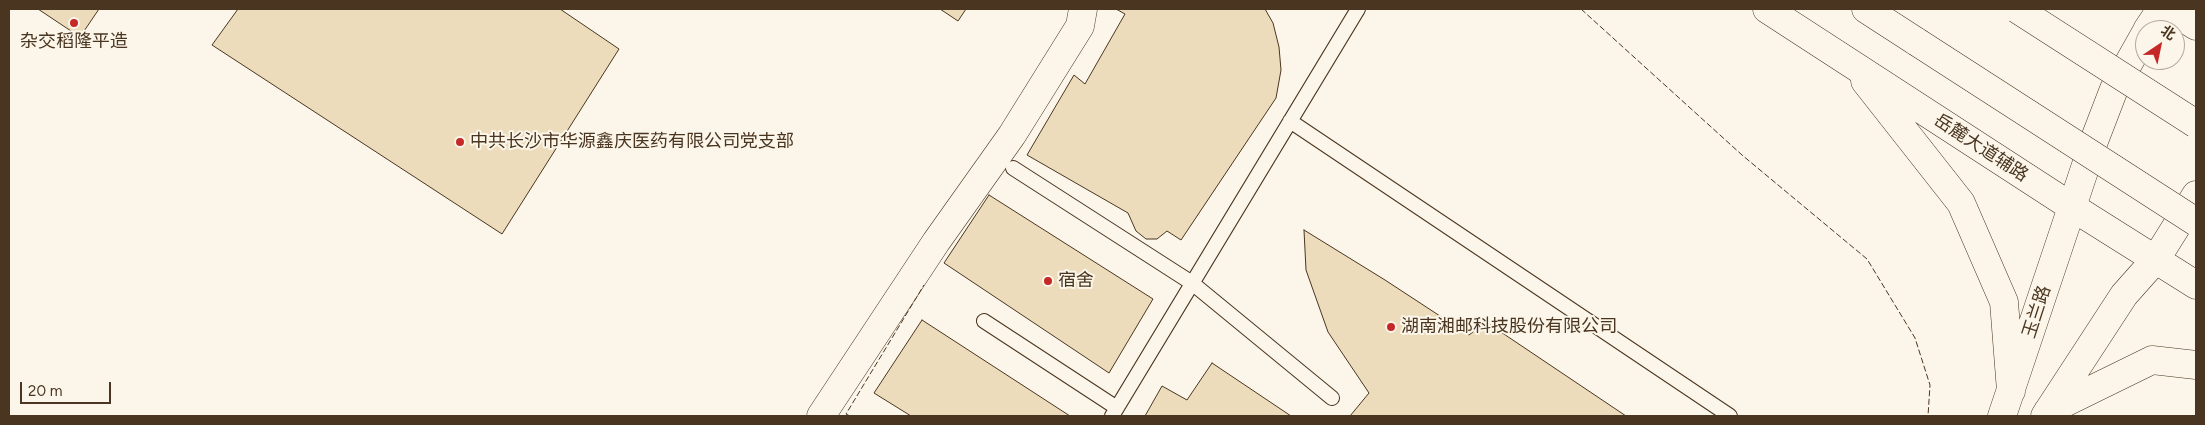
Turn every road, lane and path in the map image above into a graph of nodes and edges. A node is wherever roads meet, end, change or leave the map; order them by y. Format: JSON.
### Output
{"nodes":[{"id":1,"x":1083,"y":9,"type":"edge"},
{"id":2,"x":1358,"y":9,"type":"edge"},
{"id":3,"x":1767,"y":9,"type":"edge"},
{"id":4,"x":1866,"y":9,"type":"edge"},
{"id":5,"x":2017,"y":9,"type":"edge"},
{"id":6,"x":2160,"y":9,"type":"edge"},
{"id":7,"x":2169,"y":9,"type":"edge"},
{"id":8,"x":2153,"y":20,"type":"edge"},
{"id":9,"x":2196,"y":26,"type":"edge"},
{"id":10,"x":2135,"y":52,"type":"edge"},
{"id":11,"x":1852,"y":64,"type":"junction"},
{"id":12,"x":1290,"y":121,"type":"junction"},
{"id":13,"x":2196,"y":124,"type":"edge"},
{"id":14,"x":1012,"y":168,"type":"dead end"},
{"id":15,"x":2196,"y":195,"type":"edge"},
{"id":16,"x":2072,"y":207,"type":"junction"},
{"id":17,"x":2196,"y":222,"type":"edge"},
{"id":18,"x":2156,"y":259,"type":"junction"},
{"id":19,"x":1192,"y":283,"type":"junction"},
{"id":20,"x":2196,"y":285,"type":"edge"},
{"id":21,"x":984,"y":321,"type":"dead end"},
{"id":22,"x":2196,"y":364,"type":"edge"},
{"id":23,"x":2011,"y":391,"type":"junction"},
{"id":24,"x":1332,"y":398,"type":"dead end"},
{"id":25,"x":1114,"y":412,"type":"edge"},
{"id":26,"x":2046,"y":414,"type":"edge"},
{"id":27,"x":820,"y":416,"type":"edge"},
{"id":28,"x":1730,"y":416,"type":"edge"},
{"id":29,"x":2002,"y":416,"type":"edge"}],
"edges":[{"from":1,"to":27,"type":"main road"},
{"from":2,"to":12,"type":"lane"},
{"from":3,"to":11,"type":"main road","name":"岳麓大道辅路"},
{"from":4,"to":17,"type":"main road","bridge":true},
{"from":5,"to":13,"type":"main road","bridge":true},
{"from":6,"to":8,"type":"main road"},
{"from":7,"to":9,"type":"main road"},
{"from":10,"to":16,"type":"main road","name":"玉兰路"},
{"from":11,"to":16,"type":"main road","name":"岳麓大道辅路"},
{"from":11,"to":23,"type":"main road"},
{"from":12,"to":19,"type":"lane"},
{"from":12,"to":28,"type":"lane"},
{"from":14,"to":19,"type":"lane"},
{"from":15,"to":18,"type":"main road"},
{"from":16,"to":18,"type":"main road","name":"岳麓大道辅路"},
{"from":16,"to":23,"type":"main road","name":"玉兰路"},
{"from":18,"to":20,"type":"main road","name":"岳麓大道辅路"},
{"from":18,"to":26,"type":"main road"},
{"from":19,"to":24,"type":"lane"},
{"from":19,"to":25,"type":"lane"},
{"from":21,"to":25,"type":"lane"},
{"from":22,"to":26,"type":"main road"},
{"from":23,"to":29,"type":"main road","name":"玉兰路"}]}
